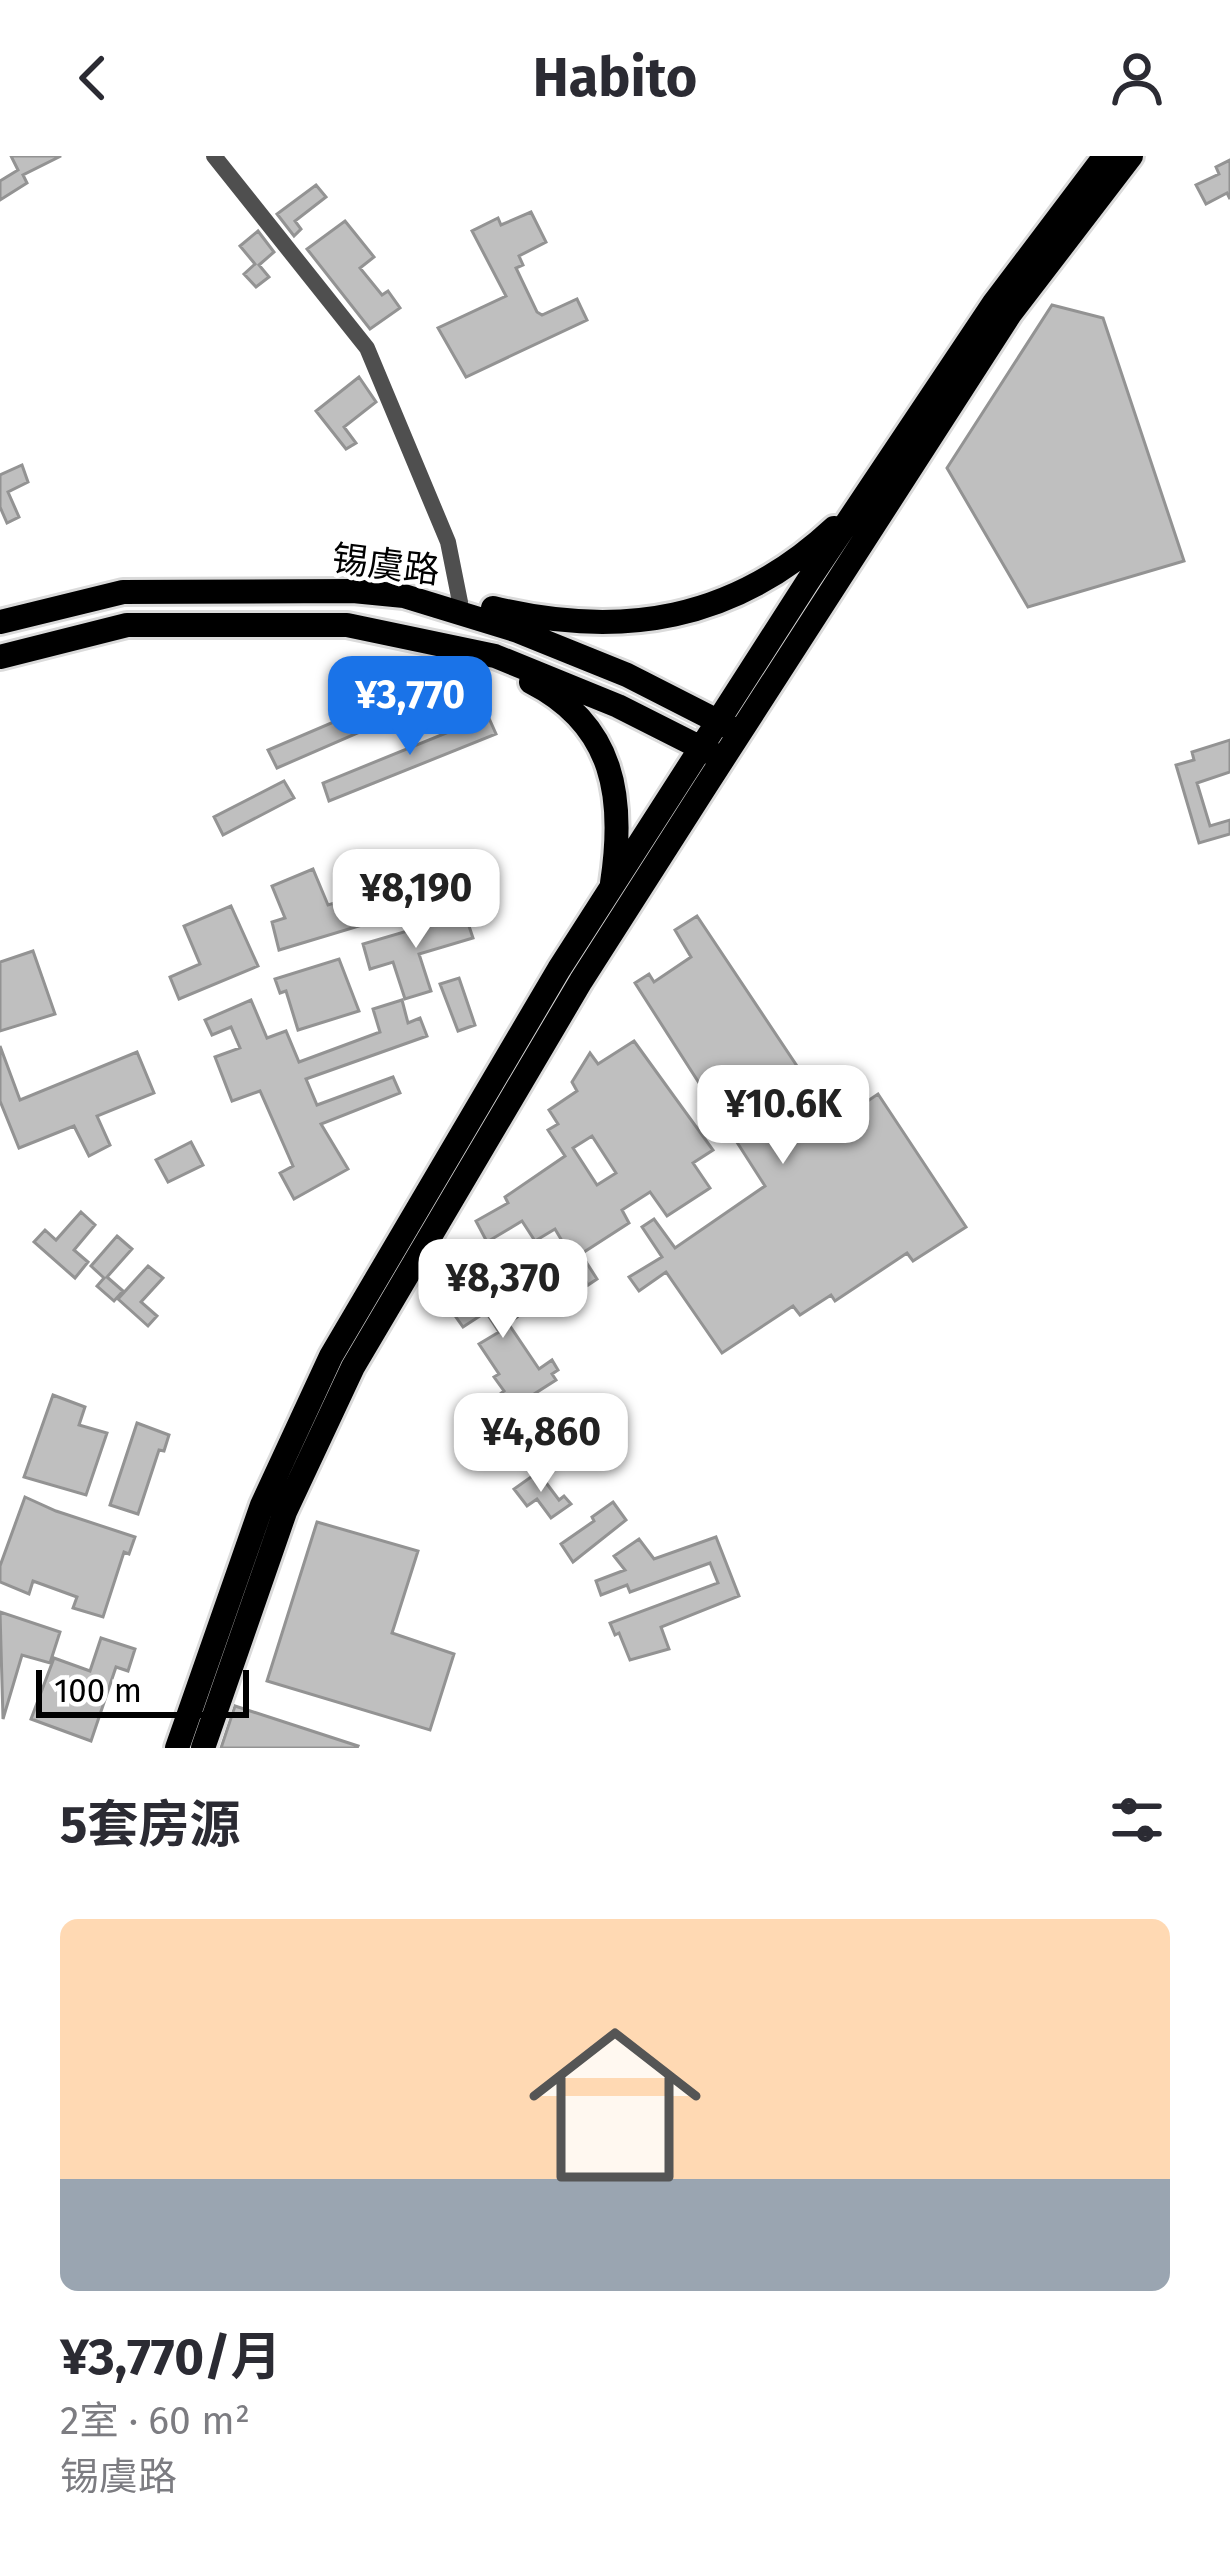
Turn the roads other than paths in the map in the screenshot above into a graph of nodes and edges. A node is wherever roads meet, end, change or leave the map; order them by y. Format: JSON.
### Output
{"nodes":[{"id":1,"x":214,"y":156,"type":"edge"},
{"id":2,"x":1106,"y":156,"type":"edge"},
{"id":3,"x":1131,"y":156,"type":"edge"},
{"id":4,"x":933,"y":416,"type":"junction"},
{"id":5,"x":908,"y":454,"type":"junction"},
{"id":6,"x":862,"y":502,"type":"junction"},
{"id":7,"x":404,"y":596,"type":"junction"},
{"id":8,"x":460,"y":602,"type":"junction"},
{"id":9,"x":0,"y":622,"type":"edge"},
{"id":10,"x":424,"y":638,"type":"junction"},
{"id":11,"x":0,"y":656,"type":"edge"},
{"id":12,"x":730,"y":727,"type":"junction"},
{"id":13,"x":713,"y":754,"type":"junction"},
{"id":14,"x":610,"y":890,"type":"junction"},
{"id":15,"x":177,"y":1748,"type":"edge"},
{"id":16,"x":203,"y":1748,"type":"edge"}],
"edges":[{"from":1,"to":8,"type":"street"},
{"from":2,"to":4,"type":"main road"},
{"from":3,"to":4,"type":"main road"},
{"from":4,"to":5,"type":"main road"},
{"from":5,"to":6,"type":"main road"},
{"from":5,"to":12,"type":"main road"},
{"from":6,"to":8,"type":"main road"},
{"from":6,"to":12,"type":"main road"},
{"from":7,"to":8,"type":"main road"},
{"from":7,"to":9,"type":"main road","name":"锡虞路"},
{"from":7,"to":12,"type":"main road","name":"锡虞路"},
{"from":10,"to":11,"type":"main road","name":"锡虞路"},
{"from":10,"to":13,"type":"main road","name":"锡虞路"},
{"from":10,"to":14,"type":"main road"},
{"from":12,"to":13,"type":"main road"},
{"from":13,"to":14,"type":"main road"},
{"from":13,"to":16,"type":"main road"},
{"from":14,"to":15,"type":"main road"}]}
